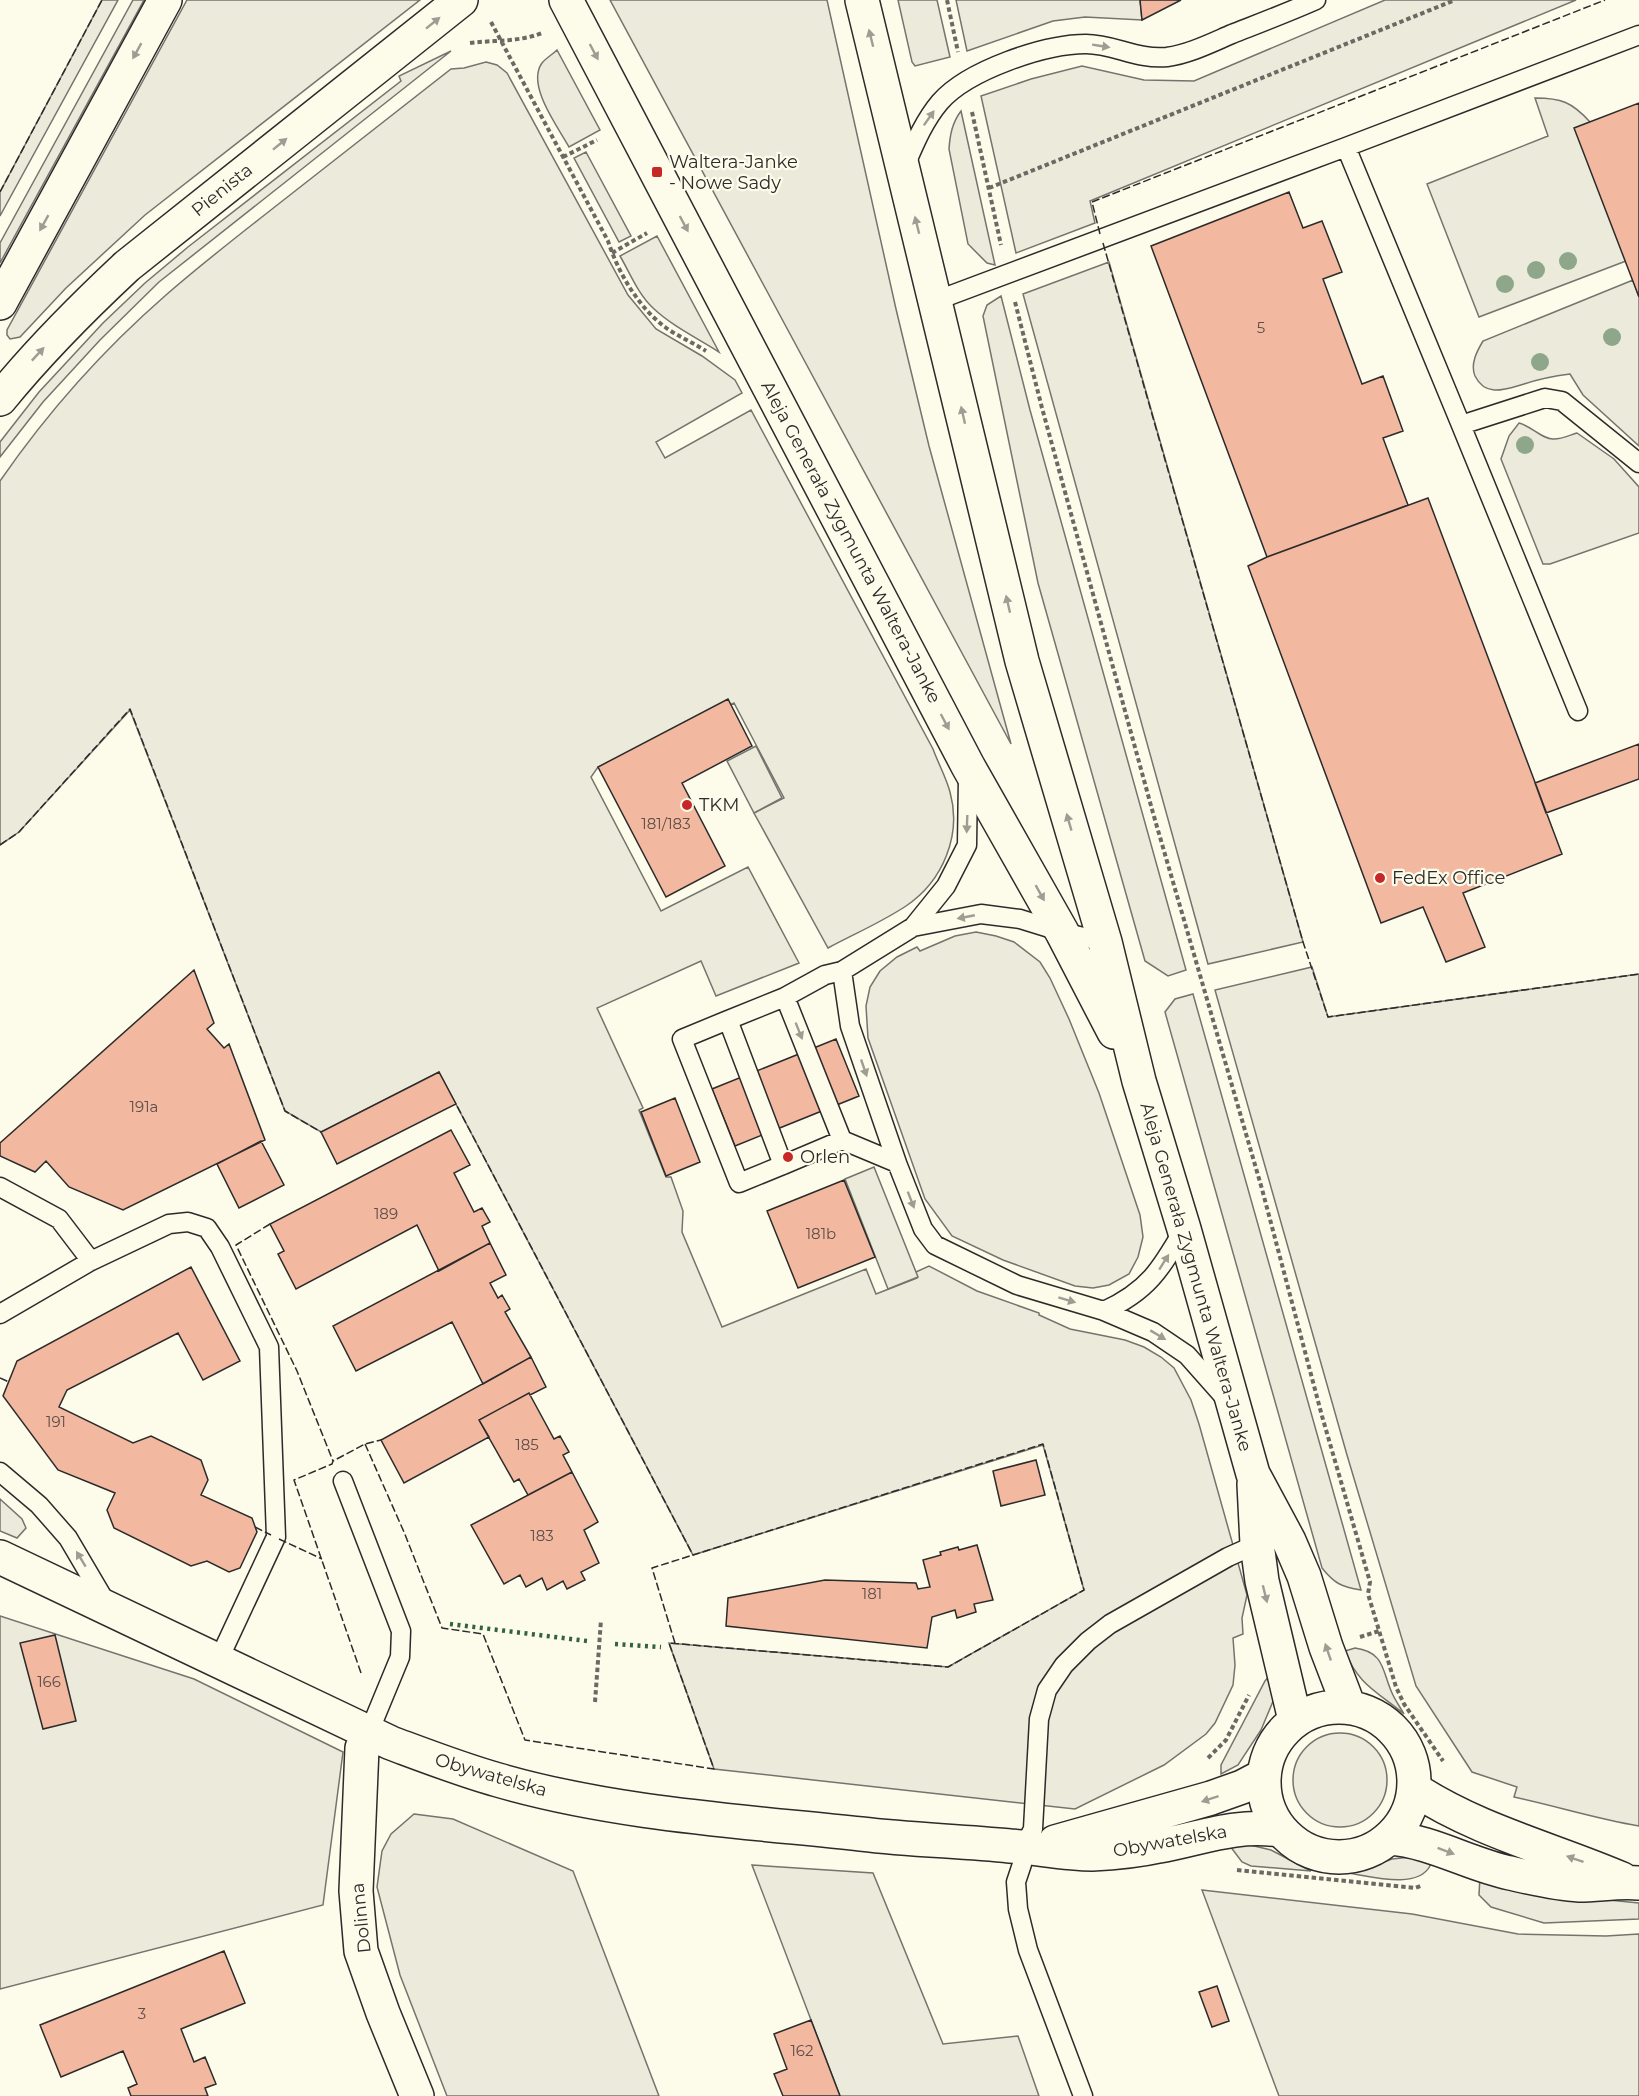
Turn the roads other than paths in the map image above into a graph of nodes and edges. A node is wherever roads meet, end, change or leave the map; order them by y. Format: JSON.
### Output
{"nodes":[{"id":1,"x":165,"y":0,"type":"edge"},
{"id":2,"x":461,"y":0,"type":"edge"},
{"id":3,"x":567,"y":0,"type":"edge"},
{"id":4,"x":862,"y":0,"type":"edge"},
{"id":5,"x":1316,"y":0,"type":"edge"},
{"id":6,"x":1639,"y":35,"type":"edge"},
{"id":7,"x":1346,"y":147,"type":"junction"},
{"id":8,"x":903,"y":170,"type":"junction"},
{"id":9,"x":935,"y":301,"type":"junction"},
{"id":10,"x":0,"y":303,"type":"edge"},
{"id":11,"x":0,"y":399,"type":"edge"},
{"id":12,"x":1461,"y":425,"type":"junction"},
{"id":13,"x":1639,"y":463,"type":"edge"},
{"id":14,"x":1578,"y":711,"type":"dead end"},
{"id":15,"x":968,"y":766,"type":"junction"},
{"id":16,"x":913,"y":927,"type":"junction"},
{"id":17,"x":1062,"y":932,"type":"junction"},
{"id":18,"x":1105,"y":942,"type":"junction"},
{"id":19,"x":842,"y":970,"type":"junction"},
{"id":20,"x":785,"y":997,"type":"junction"},
{"id":21,"x":728,"y":1020,"type":"junction"},
{"id":22,"x":1139,"y":1081,"type":"junction"},
{"id":23,"x":842,"y":1140,"type":"junction"},
{"id":24,"x":897,"y":1163,"type":"junction"},
{"id":25,"x":783,"y":1165,"type":"junction"},
{"id":26,"x":0,"y":1187,"type":"edge"},
{"id":27,"x":1184,"y":1228,"type":"junction"},
{"id":28,"x":91,"y":1261,"type":"junction"},
{"id":29,"x":1104,"y":1311,"type":"junction"},
{"id":30,"x":0,"y":1314,"type":"edge"},
{"id":31,"x":1235,"y":1411,"type":"junction"},
{"id":32,"x":0,"y":1472,"type":"edge"},
{"id":33,"x":1253,"y":1474,"type":"junction"},
{"id":34,"x":343,"y":1480,"type":"dead end"},
{"id":35,"x":1257,"y":1544,"type":"junction"},
{"id":36,"x":0,"y":1557,"type":"edge"},
{"id":37,"x":111,"y":1610,"type":"junction"},
{"id":38,"x":219,"y":1659,"type":"junction"},
{"id":39,"x":1349,"y":1707,"type":"junction"},
{"id":40,"x":1295,"y":1720,"type":"junction"},
{"id":41,"x":369,"y":1732,"type":"junction"},
{"id":42,"x":1263,"y":1776,"type":"junction"},
{"id":43,"x":1414,"y":1790,"type":"junction"},
{"id":44,"x":1280,"y":1830,"type":"junction"},
{"id":45,"x":1389,"y":1839,"type":"junction"},
{"id":46,"x":1024,"y":1848,"type":"junction"},
{"id":47,"x":1634,"y":1882,"type":"edge"},
{"id":48,"x":417,"y":2096,"type":"edge"},
{"id":49,"x":1083,"y":2096,"type":"edge"}],
"edges":[{"from":1,"to":10,"type":"main road","one_way":true},
{"from":11,"to":2,"type":"main road","name":"Pienista","one_way":true},
{"from":3,"to":15,"type":"main road","name":"Aleja Generała Zygmunta Waltera-Janke","one_way":true},
{"from":8,"to":4,"type":"main road","name":"Aleja Generała Zygmunta Waltera-Janke","one_way":true},
{"from":8,"to":5,"type":"lane","one_way":true},
{"from":6,"to":7,"type":"lane"},
{"from":7,"to":9,"type":"lane"},
{"from":7,"to":12,"type":"lane"},
{"from":9,"to":8,"type":"main road","name":"Aleja Generała Zygmunta Waltera-Janke","one_way":true},
{"from":18,"to":9,"type":"main road","name":"Aleja Generała Zygmunta Waltera-Janke","one_way":true},
{"from":12,"to":13,"type":"lane"},
{"from":12,"to":14,"type":"lane"},
{"from":15,"to":16,"type":"lane","one_way":true},
{"from":15,"to":17,"type":"main road","name":"Aleja Generała Zygmunta Waltera-Janke","one_way":true},
{"from":17,"to":16,"type":"lane","one_way":true},
{"from":16,"to":19,"type":"lane"},
{"from":17,"to":18,"type":"lane"},
{"from":17,"to":22,"type":"main road","name":"Aleja Generała Zygmunta Waltera-Janke"},
{"from":18,"to":22,"type":"main road","name":"Aleja Generała Zygmunta Waltera-Janke"},
{"from":19,"to":20,"type":"lane"},
{"from":19,"to":24,"type":"lane","one_way":true},
{"from":20,"to":21,"type":"lane"},
{"from":20,"to":23,"type":"lane","one_way":true},
{"from":21,"to":25,"type":"lane"},
{"from":21,"to":25,"type":"lane"},
{"from":22,"to":27,"type":"main road","name":"Aleja Generała Zygmunta Waltera-Janke"},
{"from":23,"to":24,"type":"lane"},
{"from":23,"to":25,"type":"lane"},
{"from":24,"to":29,"type":"lane","one_way":true},
{"from":26,"to":28,"type":"lane"},
{"from":29,"to":27,"type":"lane","one_way":true},
{"from":27,"to":31,"type":"main road","name":"Aleja Generała Zygmunta Waltera-Janke"},
{"from":28,"to":30,"type":"lane"},
{"from":28,"to":38,"type":"lane"},
{"from":29,"to":31,"type":"lane","one_way":true},
{"from":31,"to":33,"type":"main road","name":"Aleja Generała Zygmunta Waltera-Janke"},
{"from":37,"to":32,"type":"lane","one_way":true},
{"from":33,"to":35,"type":"main road","name":"Aleja Generała Zygmunta Waltera-Janke"},
{"from":39,"to":33,"type":"main road","name":"Aleja Generała Zygmunta Waltera-Janke","one_way":true},
{"from":34,"to":41,"type":"lane"},
{"from":35,"to":40,"type":"main road","name":"Aleja Generała Zygmunta Waltera-Janke","one_way":true},
{"from":35,"to":46,"type":"lane"},
{"from":36,"to":37,"type":"main road","name":"Obywatelska"},
{"from":37,"to":38,"type":"main road","name":"Obywatelska"},
{"from":38,"to":41,"type":"main road","name":"Obywatelska"},
{"from":39,"to":40,"type":"main road"},
{"from":39,"to":43,"type":"main road"},
{"from":40,"to":42,"type":"main road"},
{"from":41,"to":46,"type":"main road","name":"Obywatelska"},
{"from":41,"to":48,"type":"main road","name":"Dolinna"},
{"from":42,"to":44,"type":"main road"},
{"from":42,"to":46,"type":"main road","name":"Obywatelska","one_way":true},
{"from":43,"to":45,"type":"main road"},
{"from":47,"to":43,"type":"main road","one_way":true},
{"from":44,"to":45,"type":"main road"},
{"from":44,"to":46,"type":"main road","name":"Obywatelska"},
{"from":45,"to":47,"type":"main road","one_way":true},
{"from":46,"to":49,"type":"lane"}]}
